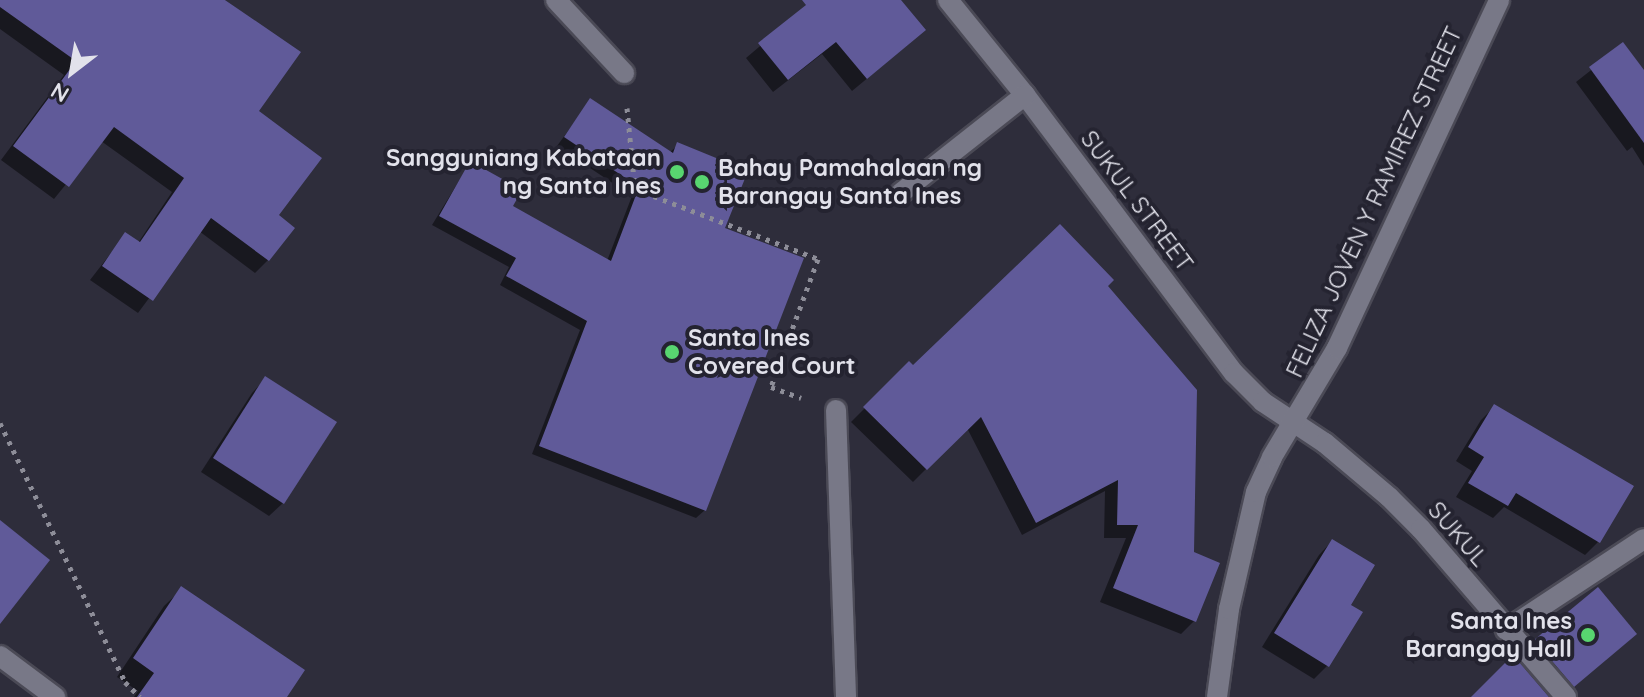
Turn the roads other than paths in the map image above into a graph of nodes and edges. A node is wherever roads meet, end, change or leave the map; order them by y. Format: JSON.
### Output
{"nodes":[{"id":1,"x":556,"y":0,"type":"edge"},
{"id":2,"x":948,"y":0,"type":"edge"},
{"id":3,"x":1499,"y":0,"type":"edge"},
{"id":4,"x":624,"y":73,"type":"road end"},
{"id":5,"x":1025,"y":95,"type":"junction"},
{"id":6,"x":901,"y":193,"type":"dead end"},
{"id":7,"x":836,"y":410,"type":"road end"},
{"id":8,"x":1293,"y":423,"type":"junction"},
{"id":9,"x":1644,"y":539,"type":"edge"},
{"id":10,"x":1506,"y":630,"type":"junction"},
{"id":11,"x":0,"y":656,"type":"edge"},
{"id":12,"x":55,"y":697,"type":"edge"},
{"id":13,"x":846,"y":697,"type":"edge"},
{"id":14,"x":1217,"y":697,"type":"edge"},
{"id":15,"x":1566,"y":697,"type":"edge"}],
"edges":[{"from":1,"to":4,"type":"street"},
{"from":2,"to":5,"type":"street","name":"SUKUL STREET"},
{"from":3,"to":8,"type":"street","name":"FELIZA JOVEN Y RAMIREZ STREET"},
{"from":5,"to":6,"type":"street"},
{"from":5,"to":8,"type":"street","name":"SUKUL STREET"},
{"from":7,"to":13,"type":"street"},
{"from":8,"to":10,"type":"street","name":"SUKUL"},
{"from":8,"to":14,"type":"street","name":"FELIZA JOVEN Y RAMIREZ STREET"},
{"from":9,"to":10,"type":"street"},
{"from":10,"to":15,"type":"street","name":"SUKUL"},
{"from":11,"to":12,"type":"street"}]}
